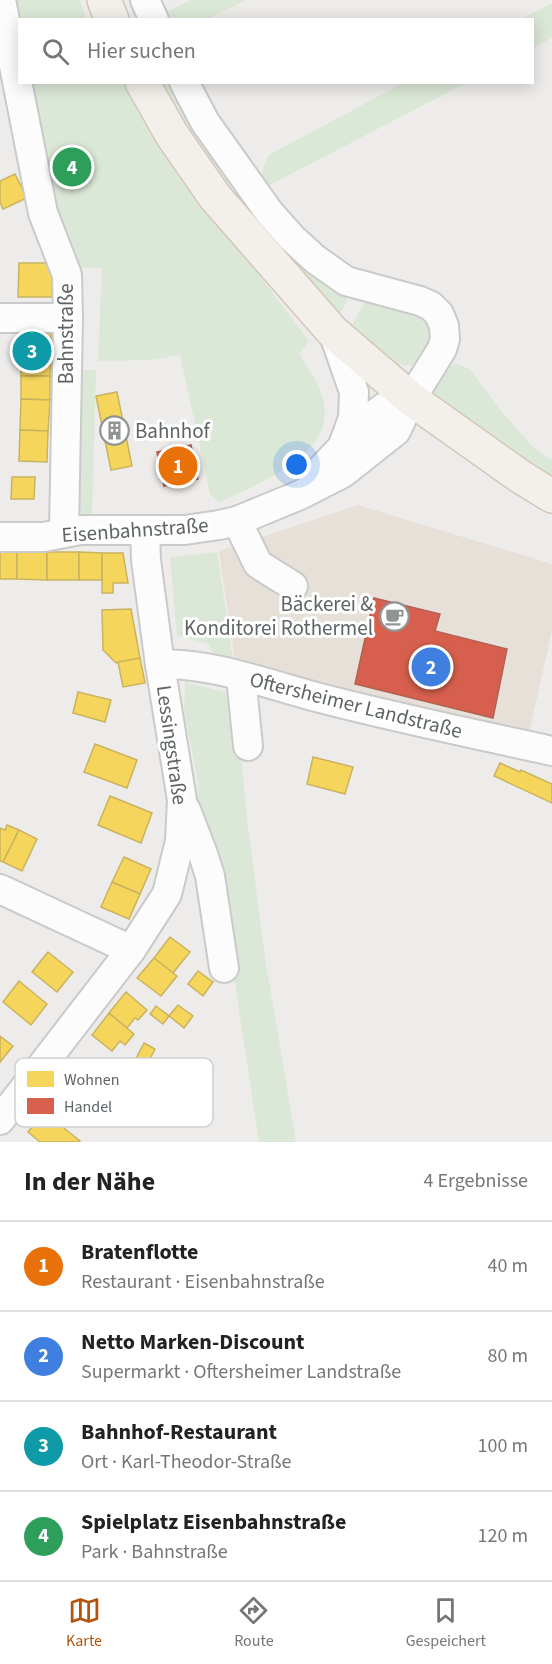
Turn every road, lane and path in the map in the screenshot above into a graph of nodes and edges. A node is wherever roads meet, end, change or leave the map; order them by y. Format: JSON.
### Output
{"nodes":[{"id":1,"x":1,"y":0,"type":"edge"},
{"id":2,"x":104,"y":0,"type":"edge"},
{"id":3,"x":145,"y":0,"type":"edge"},
{"id":4,"x":111,"y":18,"type":"edge"},
{"id":5,"x":153,"y":18,"type":"edge"},
{"id":6,"x":143,"y":84,"type":"edge"},
{"id":7,"x":185,"y":84,"type":"edge"},
{"id":8,"x":0,"y":318,"type":"edge"},
{"id":9,"x":68,"y":318,"type":"junction"},
{"id":10,"x":333,"y":332,"type":"junction"},
{"id":11,"x":411,"y":399,"type":"junction"},
{"id":12,"x":342,"y":448,"type":"junction"},
{"id":13,"x":300,"y":495,"type":"junction"},
{"id":14,"x":552,"y":496,"type":"edge"},
{"id":15,"x":237,"y":521,"type":"junction"},
{"id":16,"x":145,"y":531,"type":"junction"},
{"id":17,"x":64,"y":532,"type":"junction"},
{"id":18,"x":0,"y":537,"type":"edge"},
{"id":19,"x":293,"y":586,"type":"dead end"},
{"id":20,"x":160,"y":665,"type":"junction"},
{"id":21,"x":242,"y":677,"type":"junction"},
{"id":22,"x":248,"y":746,"type":"dead end"},
{"id":23,"x":552,"y":751,"type":"edge"},
{"id":24,"x":182,"y":800,"type":"junction"},
{"id":25,"x":0,"y":889,"type":"edge"},
{"id":26,"x":131,"y":951,"type":"junction"},
{"id":27,"x":224,"y":968,"type":"dead end"},
{"id":28,"x":48,"y":1058,"type":"edge"},
{"id":29,"x":15,"y":1101,"type":"edge"},
{"id":30,"x":0,"y":1120,"type":"edge"}],
"edges":[{"from":1,"to":9,"type":"street","name":"Bahnstraße"},
{"from":2,"to":4,"type":"main road"},
{"from":3,"to":5,"type":"street"},
{"from":6,"to":10,"type":"main road"},
{"from":7,"to":11,"type":"street","name":"Eisenbahnstraße"},
{"from":8,"to":9,"type":"street"},
{"from":9,"to":17,"type":"street","name":"Bahnstraße"},
{"from":10,"to":11,"type":"main road"},
{"from":10,"to":12,"type":"street"},
{"from":11,"to":12,"type":"street"},
{"from":11,"to":13,"type":"street","name":"Eisenbahnstraße"},
{"from":11,"to":14,"type":"main road"},
{"from":12,"to":13,"type":"street"},
{"from":13,"to":15,"type":"street","name":"Eisenbahnstraße"},
{"from":15,"to":16,"type":"street","name":"Eisenbahnstraße"},
{"from":15,"to":19,"type":"street"},
{"from":16,"to":17,"type":"street","name":"Eisenbahnstraße"},
{"from":16,"to":20,"type":"street","name":"Lessingstraße"},
{"from":17,"to":18,"type":"street","name":"Eisenbahnstraße"},
{"from":20,"to":21,"type":"street","name":"Oftersheimer Landstraße"},
{"from":20,"to":24,"type":"street","name":"Lessingstraße"},
{"from":21,"to":22,"type":"street"},
{"from":21,"to":23,"type":"street","name":"Oftersheimer Landstraße"},
{"from":24,"to":26,"type":"street","name":"Lessingstraße"},
{"from":24,"to":27,"type":"street"},
{"from":25,"to":26,"type":"street"},
{"from":26,"to":28,"type":"street","name":"Lessingstraße"},
{"from":29,"to":30,"type":"street","name":"Lessingstraße"}]}
